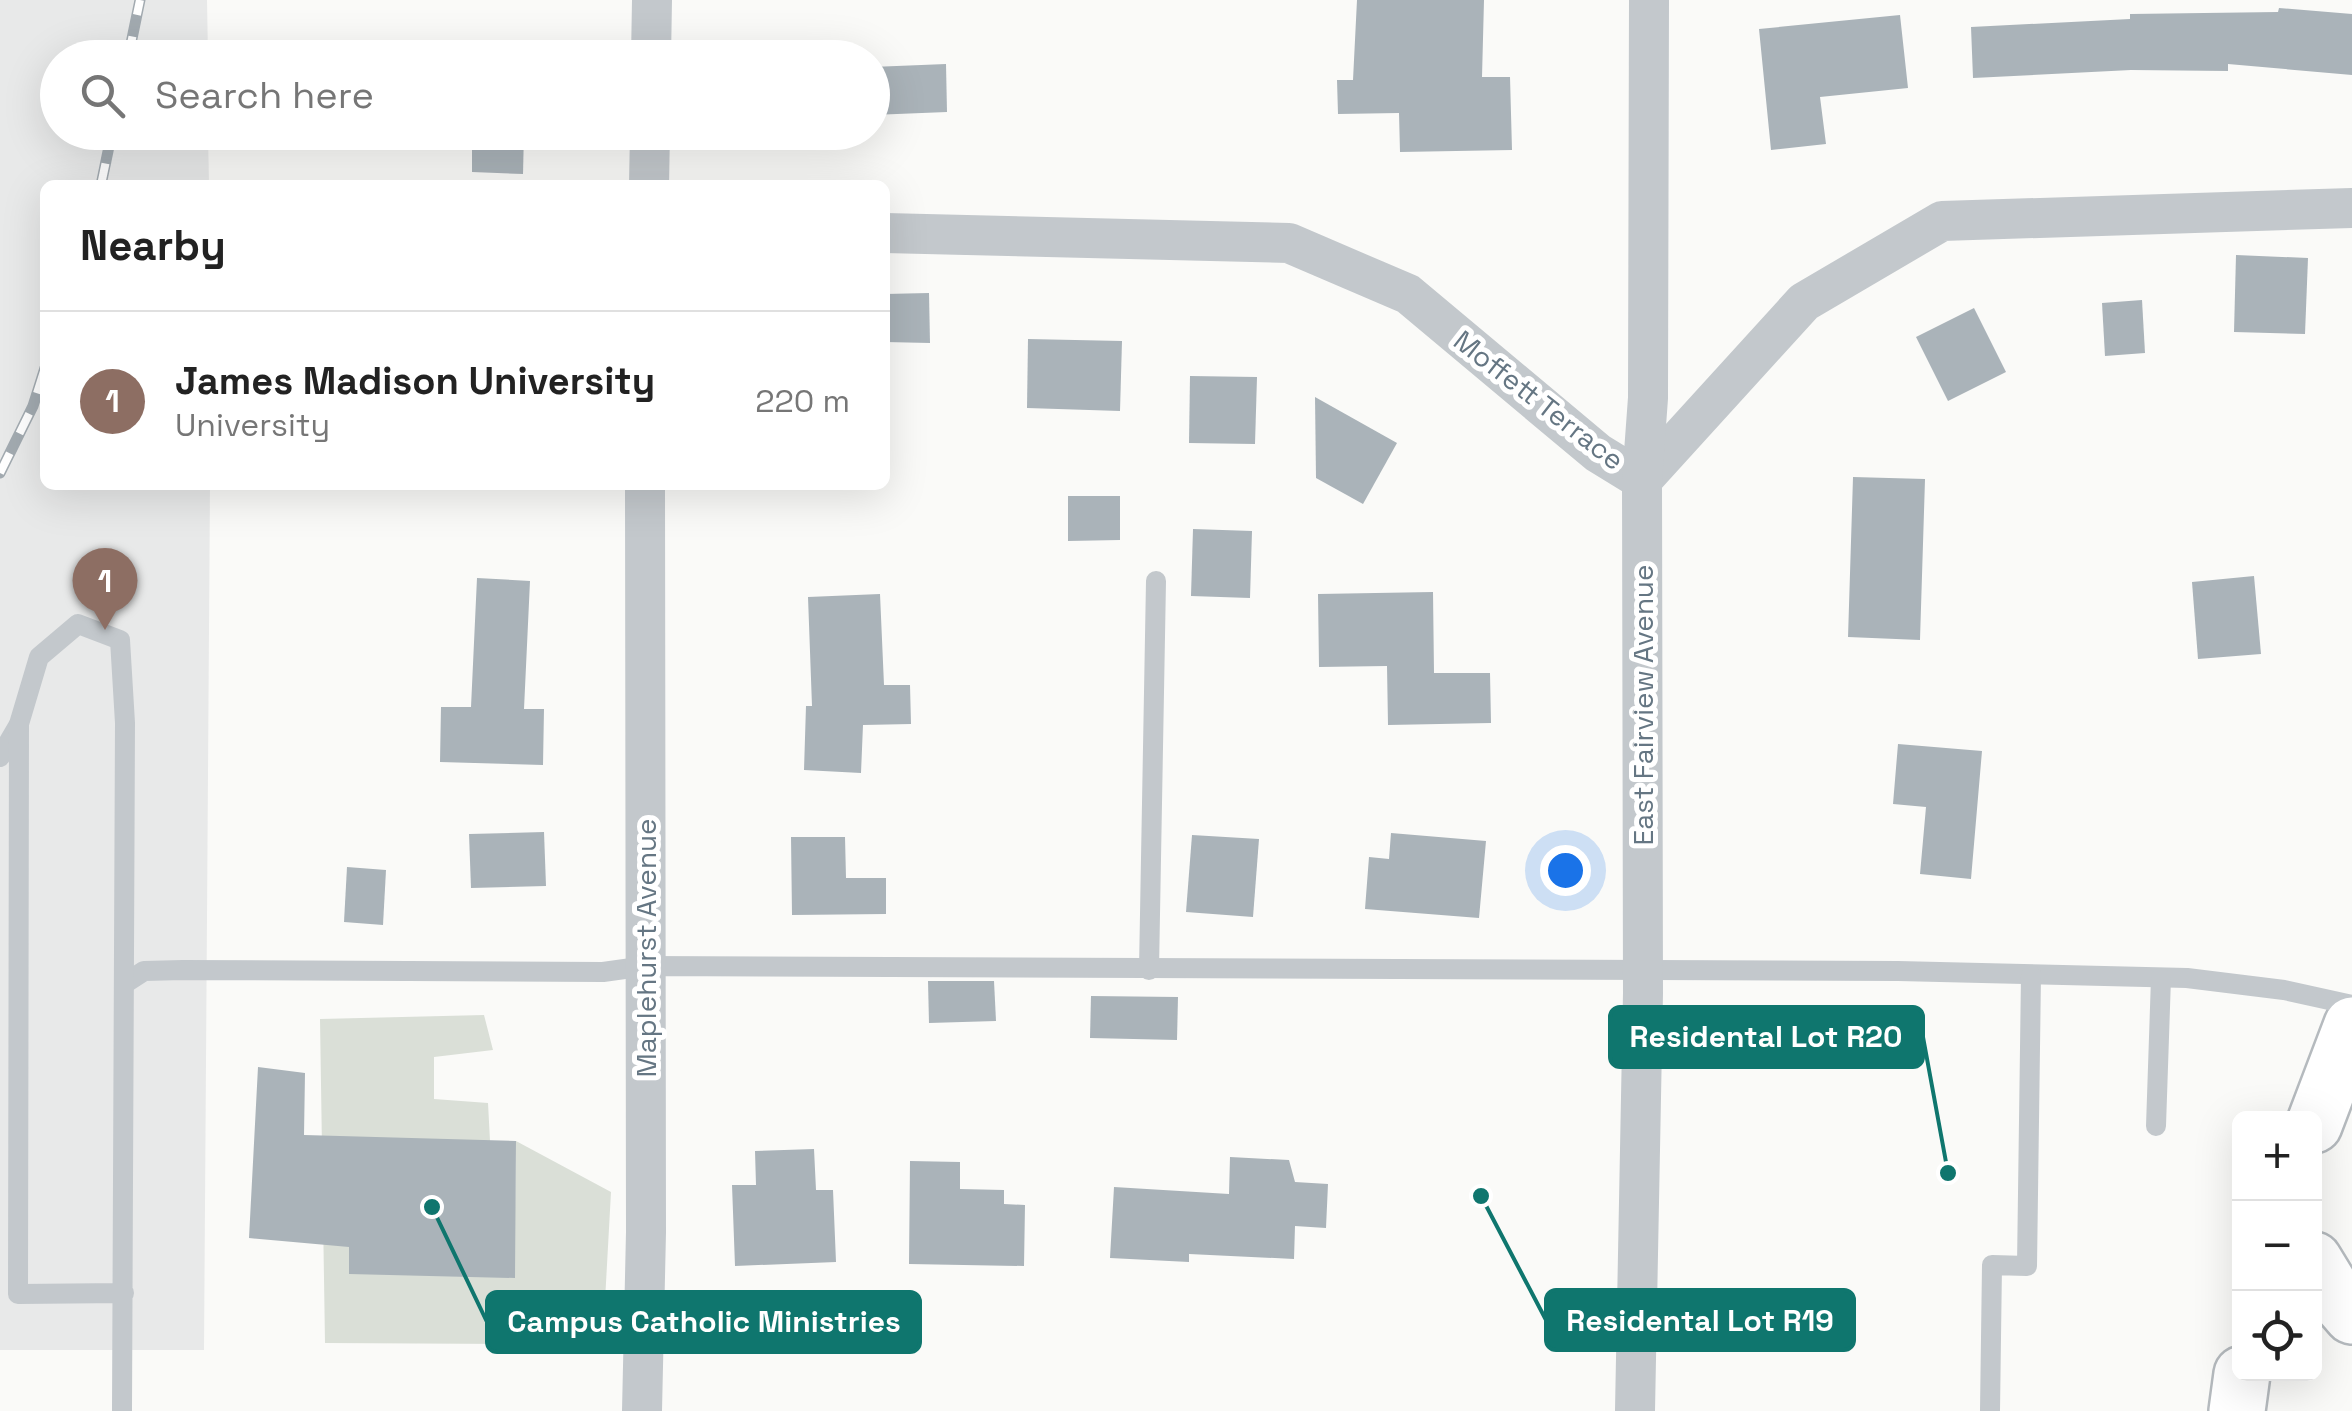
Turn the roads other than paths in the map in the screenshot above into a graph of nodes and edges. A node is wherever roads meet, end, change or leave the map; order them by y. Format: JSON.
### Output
{"nodes":[{"id":1,"x":652,"y":0,"type":"edge"},
{"id":2,"x":1649,"y":0,"type":"edge"},
{"id":3,"x":651,"y":40,"type":"edge"},
{"id":4,"x":650,"y":150,"type":"edge"},
{"id":5,"x":649,"y":180,"type":"edge"},
{"id":6,"x":2352,"y":208,"type":"edge"},
{"id":7,"x":890,"y":233,"type":"edge"},
{"id":8,"x":1642,"y":480,"type":"junction"},
{"id":9,"x":645,"y":490,"type":"edge"},
{"id":10,"x":1156,"y":581,"type":"dead end"},
{"id":11,"x":20,"y":724,"type":"junction"},
{"id":12,"x":0,"y":756,"type":"edge"},
{"id":13,"x":646,"y":966,"type":"junction"},
{"id":14,"x":1149,"y":970,"type":"junction"},
{"id":15,"x":1643,"y":970,"type":"junction"},
{"id":16,"x":2031,"y":974,"type":"junction"},
{"id":17,"x":2161,"y":978,"type":"junction"},
{"id":18,"x":124,"y":984,"type":"junction"},
{"id":19,"x":2352,"y":1005,"type":"edge"},
{"id":20,"x":2352,"y":1025,"type":"edge"},
{"id":21,"x":2324,"y":1115,"type":"edge"},
{"id":22,"x":2156,"y":1126,"type":"dead end"},
{"id":23,"x":2322,"y":1274,"type":"edge"},
{"id":24,"x":124,"y":1293,"type":"junction"},
{"id":25,"x":9,"y":1294,"type":"edge"},
{"id":26,"x":2352,"y":1316,"type":"edge"},
{"id":27,"x":2241,"y":1381,"type":"edge"},
{"id":28,"x":122,"y":1411,"type":"edge"},
{"id":29,"x":642,"y":1411,"type":"edge"},
{"id":30,"x":1635,"y":1411,"type":"edge"},
{"id":31,"x":1990,"y":1411,"type":"edge"},
{"id":32,"x":2237,"y":1411,"type":"edge"}],
"edges":[{"from":1,"to":3,"type":"street"},
{"from":2,"to":8,"type":"street","name":"East Fairview Avenue"},
{"from":4,"to":5,"type":"street"},
{"from":6,"to":8,"type":"street","name":"Moffett Terrace"},
{"from":7,"to":8,"type":"street","name":"Moffett Terrace"},
{"from":8,"to":15,"type":"street","name":"East Fairview Avenue"},
{"from":9,"to":13,"type":"street","name":"Maplehurst Avenue"},
{"from":10,"to":14,"type":"lane"},
{"from":11,"to":12,"type":"lane"},
{"from":11,"to":18,"type":"lane"},
{"from":11,"to":25,"type":"lane"},
{"from":13,"to":14,"type":"lane"},
{"from":13,"to":18,"type":"lane"},
{"from":13,"to":29,"type":"street","name":"Maplehurst Avenue"},
{"from":14,"to":15,"type":"lane"},
{"from":15,"to":16,"type":"lane"},
{"from":15,"to":30,"type":"street","name":"East Fairview Avenue"},
{"from":16,"to":17,"type":"lane"},
{"from":16,"to":31,"type":"lane"},
{"from":17,"to":19,"type":"lane"},
{"from":17,"to":22,"type":"lane"},
{"from":18,"to":24,"type":"lane"},
{"from":20,"to":21,"type":"main road"},
{"from":23,"to":26,"type":"main road"},
{"from":24,"to":25,"type":"lane"},
{"from":24,"to":28,"type":"lane"},
{"from":27,"to":32,"type":"main road"}]}
